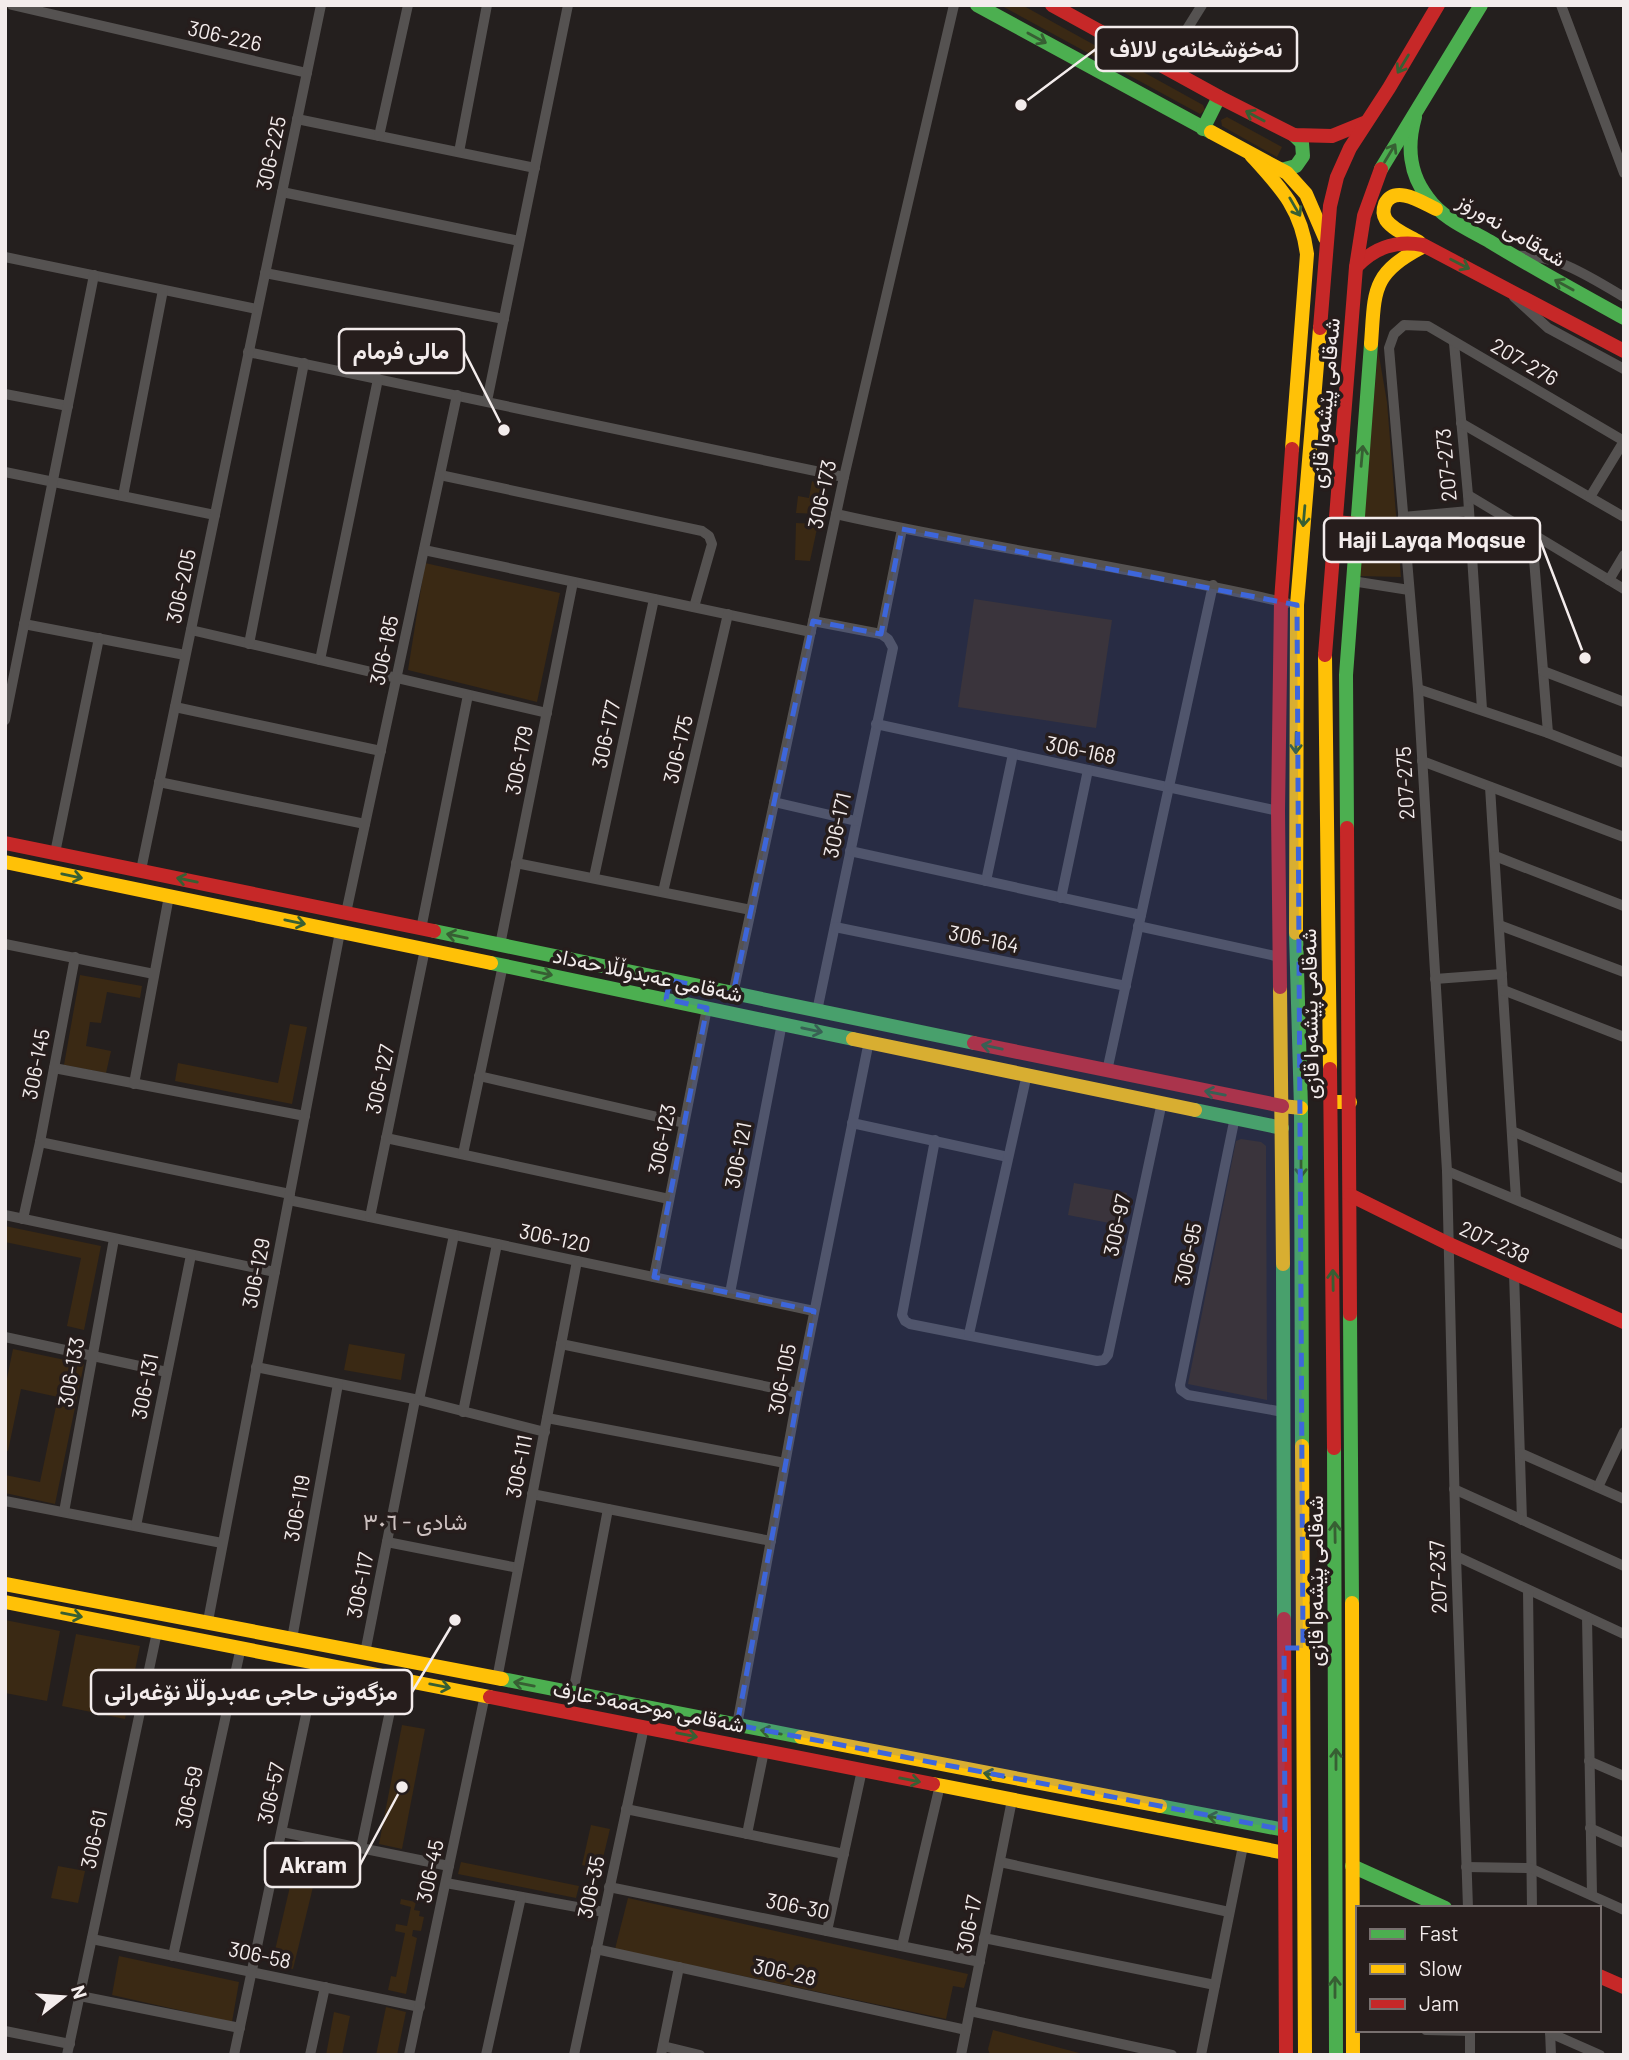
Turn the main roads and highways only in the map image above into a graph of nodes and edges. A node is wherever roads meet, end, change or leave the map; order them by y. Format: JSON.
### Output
{"nodes":[{"id":1,"x":977,"y":5,"type":"edge"},
{"id":2,"x":1052,"y":5,"type":"edge"},
{"id":3,"x":1438,"y":5,"type":"edge"},
{"id":4,"x":1481,"y":5,"type":"edge"},
{"id":5,"x":1219,"y":97,"type":"junction"},
{"id":6,"x":1418,"y":109,"type":"junction"},
{"id":7,"x":1364,"y":123,"type":"junction"},
{"id":8,"x":1203,"y":129,"type":"junction"},
{"id":9,"x":1294,"y":135,"type":"junction"},
{"id":10,"x":1251,"y":155,"type":"junction"},
{"id":11,"x":1281,"y":170,"type":"junction"},
{"id":12,"x":1438,"y":210,"type":"junction"},
{"id":13,"x":1326,"y":242,"type":"junction"},
{"id":14,"x":1424,"y":245,"type":"junction"},
{"id":15,"x":1356,"y":267,"type":"junction"},
{"id":16,"x":1306,"y":275,"type":"junction"},
{"id":17,"x":1324,"y":277,"type":"junction"},
{"id":18,"x":1624,"y":318,"type":"edge"},
{"id":19,"x":1624,"y":351,"type":"edge"},
{"id":20,"x":1335,"y":522,"type":"junction"},
{"id":21,"x":1356,"y":524,"type":"junction"},
{"id":22,"x":1278,"y":811,"type":"junction"},
{"id":23,"x":1295,"y":816,"type":"junction"},
{"id":24,"x":5,"y":843,"type":"edge"},
{"id":25,"x":5,"y":862,"type":"edge"},
{"id":26,"x":227,"y":888,"type":"junction"},
{"id":27,"x":223,"y":907,"type":"junction"},
{"id":28,"x":670,"y":980,"type":"junction"},
{"id":29,"x":666,"y":999,"type":"junction"},
{"id":30,"x":1331,"y":1102,"type":"junction"},
{"id":31,"x":1350,"y":1102,"type":"junction"},
{"id":32,"x":1282,"y":1106,"type":"junction"},
{"id":33,"x":1301,"y":1108,"type":"junction"},
{"id":34,"x":1282,"y":1128,"type":"junction"},
{"id":35,"x":1301,"y":1128,"type":"junction"},
{"id":36,"x":1350,"y":1195,"type":"junction"},
{"id":37,"x":1333,"y":1306,"type":"junction"},
{"id":38,"x":1301,"y":1308,"type":"junction"},
{"id":39,"x":1624,"y":1322,"type":"edge"},
{"id":40,"x":1302,"y":1366,"type":"junction"},
{"id":41,"x":1333,"y":1366,"type":"junction"},
{"id":42,"x":1335,"y":1559,"type":"junction"},
{"id":43,"x":1352,"y":1559,"type":"junction"},
{"id":44,"x":5,"y":1584,"type":"edge"},
{"id":45,"x":39,"y":1590,"type":"junction"},
{"id":46,"x":5,"y":1602,"type":"edge"},
{"id":47,"x":36,"y":1608,"type":"junction"},
{"id":48,"x":1284,"y":1647,"type":"junction"},
{"id":49,"x":1303,"y":1648,"type":"junction"},
{"id":50,"x":411,"y":1662,"type":"junction"},
{"id":51,"x":402,"y":1679,"type":"junction"},
{"id":52,"x":1336,"y":1683,"type":"junction"},
{"id":53,"x":1353,"y":1683,"type":"junction"},
{"id":54,"x":1260,"y":1826,"type":"junction"},
{"id":55,"x":1285,"y":1830,"type":"junction"},
{"id":56,"x":1250,"y":1847,"type":"junction"},
{"id":57,"x":1285,"y":1853,"type":"junction"},
{"id":58,"x":1352,"y":1866,"type":"junction"},
{"id":59,"x":1441,"y":1906,"type":"edge"},
{"id":60,"x":1601,"y":1977,"type":"edge"},
{"id":61,"x":1624,"y":1987,"type":"edge"},
{"id":62,"x":1355,"y":2029,"type":"edge"},
{"id":63,"x":1286,"y":2055,"type":"edge"},
{"id":64,"x":1305,"y":2055,"type":"edge"},
{"id":65,"x":1336,"y":2055,"type":"edge"},
{"id":66,"x":1353,"y":2055,"type":"edge"}],
"edges":[{"from":1,"to":8,"type":"main road","one_way":true},
{"from":2,"to":5,"type":"main road"},
{"from":3,"to":7,"type":"main road","name":"شەقامی پێشەوا قازی","one_way":true},
{"from":4,"to":6,"type":"main road","name":"شەقامی پێشەوا قازی"},
{"from":5,"to":8,"type":"main road"},
{"from":9,"to":5,"type":"main road","one_way":true},
{"from":6,"to":12,"type":"main road","name":"شەقامی نەورۆز"},
{"from":15,"to":6,"type":"main road","name":"شەقامی پێشەوا قازی","one_way":true},
{"from":7,"to":9,"type":"main road"},
{"from":7,"to":13,"type":"main road","name":"شەقامی پێشەوا قازی"},
{"from":8,"to":10,"type":"main road"},
{"from":9,"to":11,"type":"main road"},
{"from":10,"to":11,"type":"main road"},
{"from":10,"to":16,"type":"main road","one_way":true},
{"from":11,"to":13,"type":"main road"},
{"from":12,"to":14,"type":"main road"},
{"from":18,"to":12,"type":"main road","name":"شەقامی نەورۆز","one_way":true},
{"from":13,"to":17,"type":"main road","name":"شەقامی پێشەوا قازی"},
{"from":14,"to":15,"type":"main road"},
{"from":14,"to":19,"type":"main road","one_way":true},
{"from":21,"to":14,"type":"main road","one_way":true},
{"from":15,"to":20,"type":"main road","name":"شەقامی پێشەوا قازی"},
{"from":16,"to":17,"type":"main road"},
{"from":16,"to":22,"type":"main road"},
{"from":17,"to":23,"type":"main road","name":"شەقامی پێشەوا قازی","one_way":true},
{"from":20,"to":21,"type":"main road"},
{"from":20,"to":30,"type":"main road","name":"شەقامی پێشەوا قازی"},
{"from":21,"to":31,"type":"main road"},
{"from":22,"to":23,"type":"main road"},
{"from":22,"to":32,"type":"main road"},
{"from":23,"to":33,"type":"main road","name":"شەقامی پێشەوا قازی"},
{"from":26,"to":24,"type":"main road","name":"شەقامی عەبدوڵڵا حەداد","one_way":true},
{"from":25,"to":27,"type":"main road","name":"شەقامی عەبدوڵڵا حەداد","one_way":true},
{"from":26,"to":27,"type":"main road"},
{"from":28,"to":26,"type":"main road","name":"شەقامی عەبدوڵڵا حەداد","one_way":true},
{"from":27,"to":29,"type":"main road","name":"شەقامی عەبدوڵڵا حەداد","one_way":true},
{"from":28,"to":29,"type":"main road"},
{"from":32,"to":28,"type":"main road","name":"شەقامی عەبدوڵڵا حەداد","one_way":true},
{"from":29,"to":34,"type":"main road","name":"شەقامی عەبدوڵڵا حەداد","one_way":true},
{"from":30,"to":31,"type":"main road"},
{"from":37,"to":30,"type":"main road","name":"شەقامی پێشەوا قازی","one_way":true},
{"from":31,"to":36,"type":"main road"},
{"from":32,"to":33,"type":"main road","name":"شەقامی عەبدوڵڵا حەداد"},
{"from":32,"to":34,"type":"main road"},
{"from":33,"to":35,"type":"main road","name":"شەقامی پێشەوا قازی"},
{"from":34,"to":35,"type":"main road","name":"شەقامی عەبدوڵڵا حەداد"},
{"from":34,"to":48,"type":"main road"},
{"from":35,"to":38,"type":"main road","name":"شەقامی پێشەوا قازی","one_way":true},
{"from":36,"to":39,"type":"main road","name":"207-238"},
{"from":36,"to":43,"type":"main road"},
{"from":37,"to":38,"type":"main road"},
{"from":37,"to":41,"type":"main road","name":"شەقامی پێشەوا قازی"},
{"from":38,"to":40,"type":"main road","name":"شەقامی پێشەوا قازی"},
{"from":40,"to":41,"type":"main road"},
{"from":40,"to":49,"type":"main road","name":"شەقامی پێشەوا قازی"},
{"from":42,"to":41,"type":"main road","name":"شەقامی پێشەوا قازی","one_way":true},
{"from":42,"to":43,"type":"main road"},
{"from":42,"to":52,"type":"main road","name":"شەقامی پێشەوا قازی"},
{"from":43,"to":53,"type":"main road"},
{"from":44,"to":45,"type":"main road","name":"شەقامی موحەمەد عارف"},
{"from":45,"to":47,"type":"main road"},
{"from":45,"to":50,"type":"main road","name":"شەقامی موحەمەد عارف"},
{"from":46,"to":47,"type":"main road","name":"شەقامی موحەمەد عارف"},
{"from":47,"to":51,"type":"main road","name":"شەقامی موحەمەد عارف","one_way":true},
{"from":48,"to":49,"type":"main road"},
{"from":48,"to":55,"type":"main road"},
{"from":49,"to":64,"type":"main road","name":"شەقامی پێشەوا قازی"},
{"from":50,"to":51,"type":"main road"},
{"from":54,"to":50,"type":"main road","name":"شەقامی موحەمەد عارف","one_way":true},
{"from":51,"to":56,"type":"main road","name":"شەقامی موحەمەد عارف","one_way":true},
{"from":52,"to":53,"type":"main road"},
{"from":65,"to":52,"type":"main road","name":"شەقامی پێشەوا قازی","one_way":true},
{"from":53,"to":58,"type":"main road"},
{"from":54,"to":55,"type":"main road","name":"شەقامی موحەمەد عارف"},
{"from":54,"to":56,"type":"main road"},
{"from":55,"to":57,"type":"main road"},
{"from":56,"to":57,"type":"main road","name":"شەقامی موحەمەد عارف"},
{"from":57,"to":63,"type":"main road"},
{"from":58,"to":59,"type":"main road"},
{"from":58,"to":62,"type":"main road"},
{"from":60,"to":61,"type":"main road"},
{"from":62,"to":66,"type":"main road"}]}
